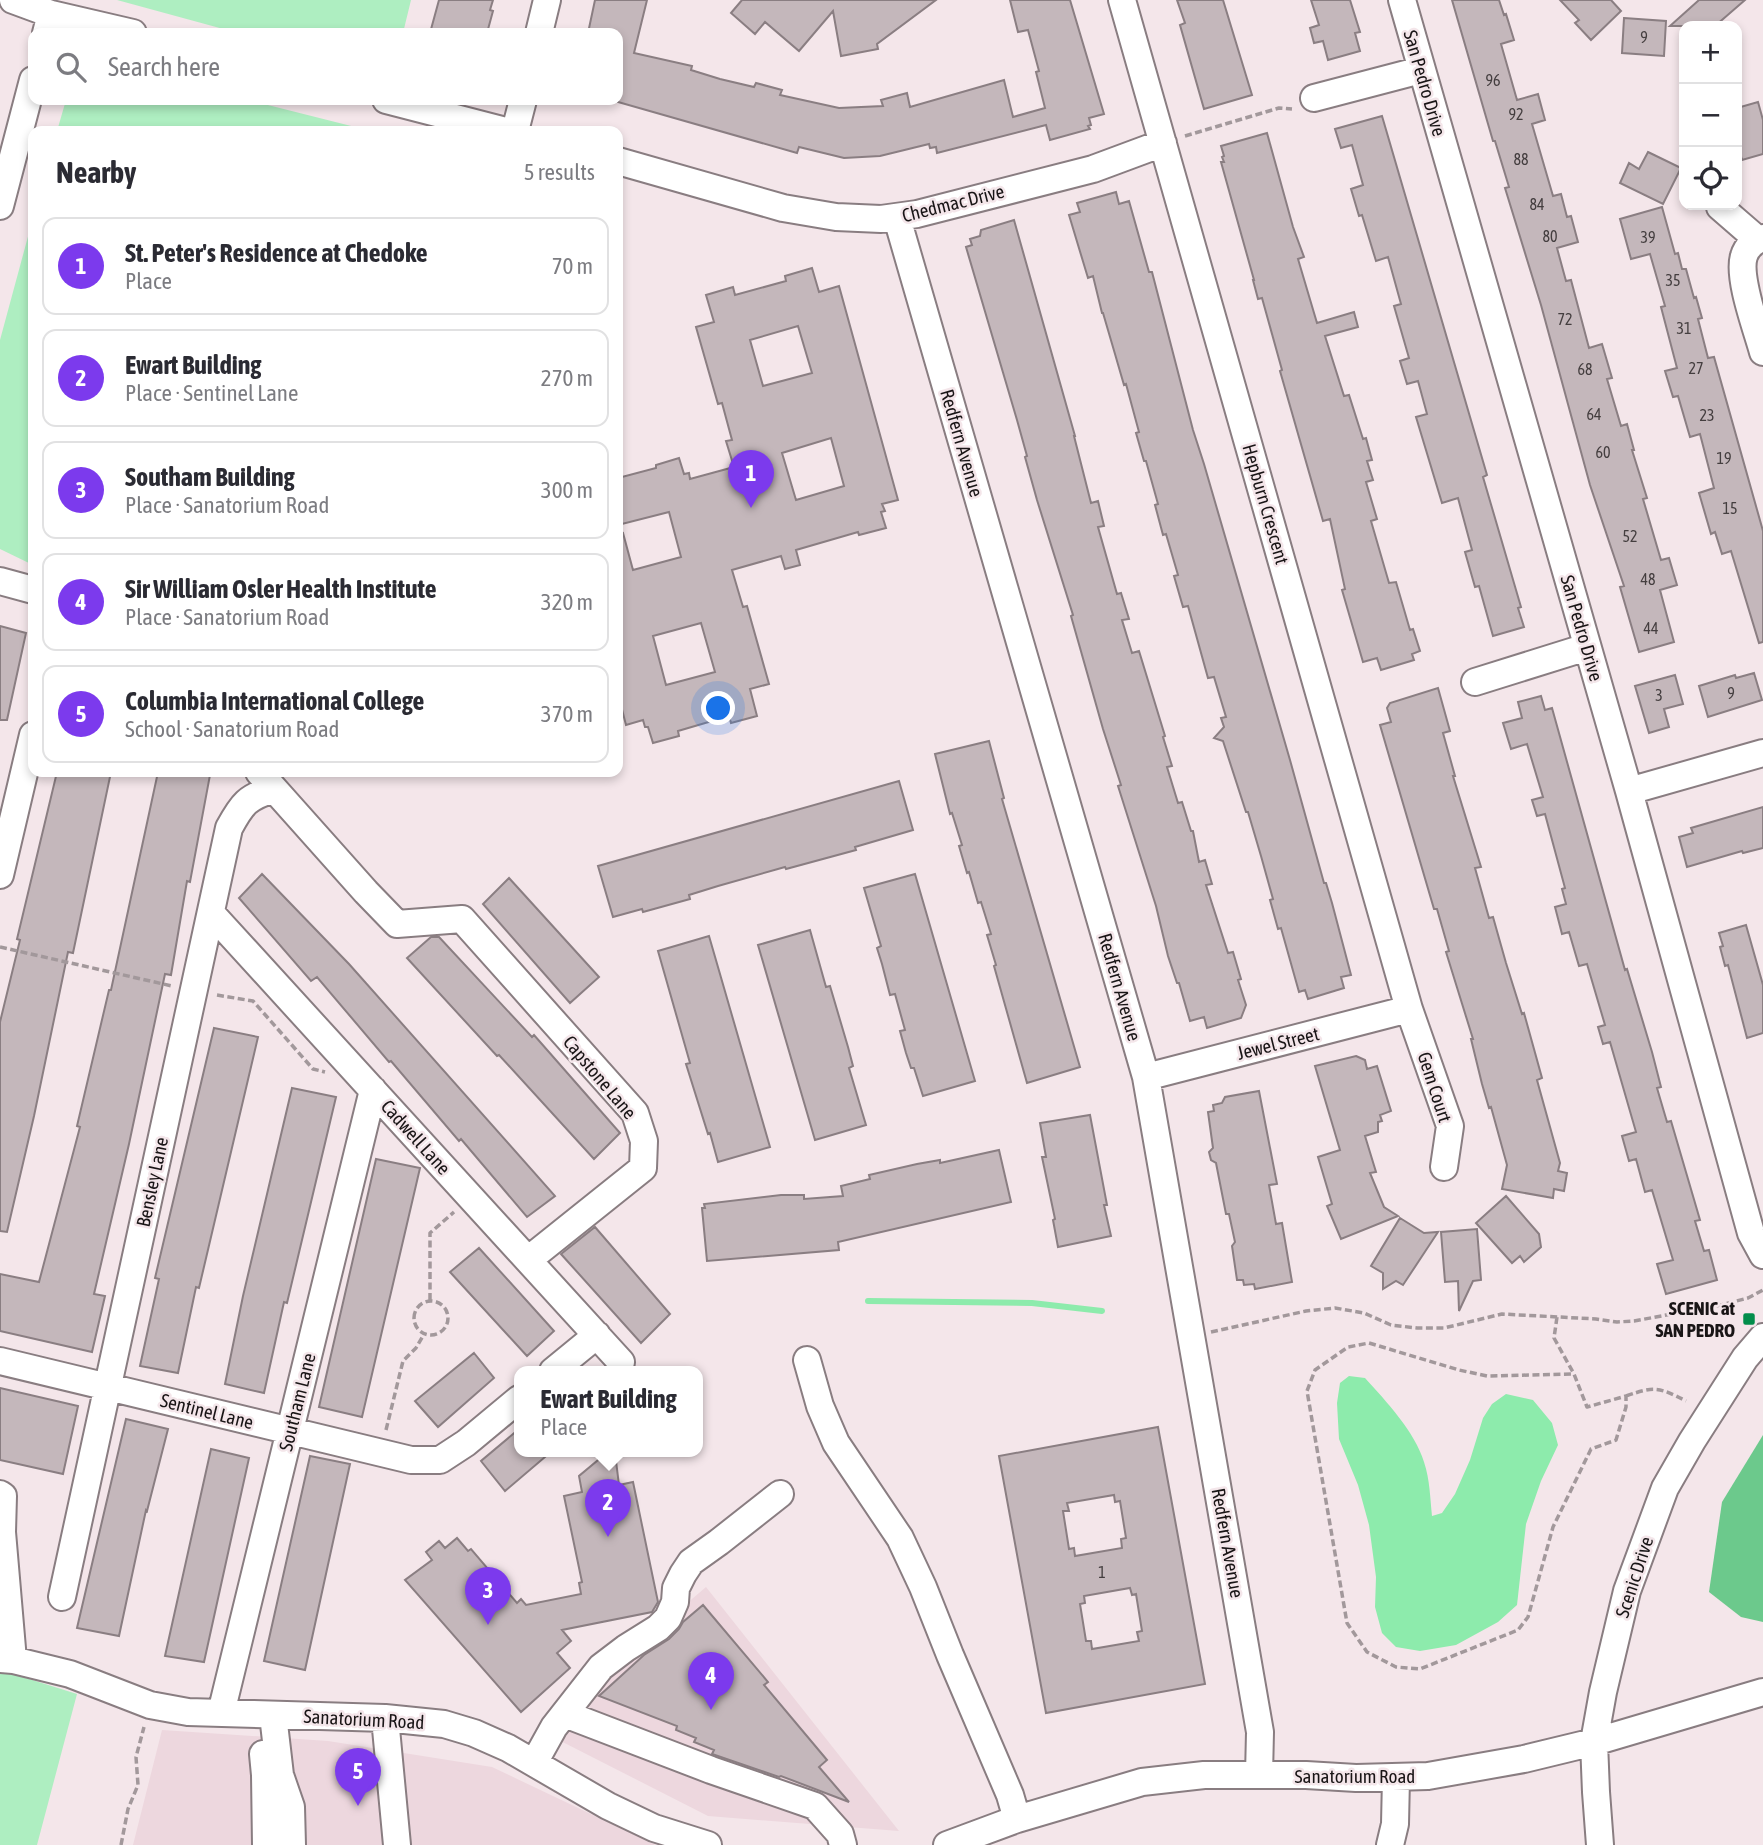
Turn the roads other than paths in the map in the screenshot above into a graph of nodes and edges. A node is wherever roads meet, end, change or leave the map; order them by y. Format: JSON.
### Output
{"nodes":[{"id":1,"x":13,"y":0,"type":"edge"},
{"id":2,"x":547,"y":0,"type":"edge"},
{"id":3,"x":1122,"y":0,"type":"edge"},
{"id":4,"x":1402,"y":0,"type":"edge"},
{"id":5,"x":49,"y":23,"type":"edge"},
{"id":6,"x":114,"y":28,"type":"edge"},
{"id":7,"x":540,"y":28,"type":"edge"},
{"id":8,"x":1421,"y":70,"type":"junction"},
{"id":9,"x":28,"y":99,"type":"edge"},
{"id":10,"x":405,"y":105,"type":"edge"},
{"id":11,"x":522,"y":105,"type":"edge"},
{"id":12,"x":1308,"y":105,"type":"road end"},
{"id":13,"x":487,"y":126,"type":"edge"},
{"id":14,"x":516,"y":126,"type":"edge"},
{"id":15,"x":1163,"y":143,"type":"junction"},
{"id":16,"x":623,"y":162,"type":"edge"},
{"id":17,"x":0,"y":206,"type":"edge"},
{"id":18,"x":1724,"y":210,"type":"edge"},
{"id":19,"x":897,"y":218,"type":"junction"},
{"id":20,"x":1761,"y":239,"type":"edge"},
{"id":21,"x":1763,"y":352,"type":"edge"},
{"id":22,"x":0,"y":581,"type":"edge"},
{"id":23,"x":28,"y":589,"type":"edge"},
{"id":24,"x":1587,"y":648,"type":"junction"},
{"id":25,"x":1475,"y":682,"type":"dead end"},
{"id":26,"x":1763,"y":753,"type":"edge"},
{"id":27,"x":28,"y":756,"type":"edge"},
{"id":28,"x":266,"y":780,"type":"edge"},
{"id":29,"x":1629,"y":791,"type":"junction"},
{"id":30,"x":0,"y":875,"type":"edge"},
{"id":31,"x":211,"y":913,"type":"junction"},
{"id":32,"x":1409,"y":1009,"type":"junction"},
{"id":33,"x":1146,"y":1077,"type":"junction"},
{"id":34,"x":373,"y":1090,"type":"junction"},
{"id":35,"x":1444,"y":1167,"type":"dead end"},
{"id":36,"x":1763,"y":1255,"type":"edge"},
{"id":37,"x":528,"y":1260,"type":"junction"},
{"id":38,"x":597,"y":1335,"type":"junction"},
{"id":39,"x":1763,"y":1337,"type":"edge"},
{"id":40,"x":807,"y":1360,"type":"dead end"},
{"id":41,"x":0,"y":1361,"type":"edge"},
{"id":42,"x":621,"y":1362,"type":"dead end"},
{"id":43,"x":560,"y":1366,"type":"edge"},
{"id":44,"x":108,"y":1387,"type":"junction"},
{"id":45,"x":514,"y":1403,"type":"edge"},
{"id":46,"x":290,"y":1431,"type":"junction"},
{"id":47,"x":0,"y":1494,"type":"edge"},
{"id":48,"x":780,"y":1494,"type":"dead end"},
{"id":49,"x":62,"y":1597,"type":"dead end"},
{"id":50,"x":6,"y":1659,"type":"edge"},
{"id":51,"x":1763,"y":1692,"type":"edge"},
{"id":52,"x":221,"y":1713,"type":"junction"},
{"id":53,"x":565,"y":1714,"type":"junction"},
{"id":54,"x":266,"y":1715,"type":"junction"},
{"id":55,"x":385,"y":1718,"type":"junction"},
{"id":56,"x":1594,"y":1742,"type":"junction"},
{"id":57,"x":534,"y":1763,"type":"junction"},
{"id":58,"x":280,"y":1775,"type":"junction"},
{"id":59,"x":1259,"y":1775,"type":"junction"},
{"id":60,"x":1396,"y":1778,"type":"junction"},
{"id":61,"x":1017,"y":1819,"type":"junction"},
{"id":62,"x":650,"y":1837,"type":"edge"},
{"id":63,"x":266,"y":1845,"type":"edge"},
{"id":64,"x":280,"y":1845,"type":"edge"},
{"id":65,"x":292,"y":1845,"type":"edge"},
{"id":66,"x":397,"y":1845,"type":"edge"},
{"id":67,"x":708,"y":1845,"type":"edge"},
{"id":68,"x":843,"y":1845,"type":"edge"},
{"id":69,"x":947,"y":1845,"type":"edge"},
{"id":70,"x":1390,"y":1845,"type":"edge"},
{"id":71,"x":1600,"y":1845,"type":"edge"}],
"edges":[{"from":1,"to":5,"type":"street"},
{"from":2,"to":7,"type":"street"},
{"from":3,"to":15,"type":"street","name":"Hepburn Crescent"},
{"from":4,"to":8,"type":"street","name":"San Pedro Drive"},
{"from":5,"to":6,"type":"street"},
{"from":8,"to":12,"type":"street"},
{"from":8,"to":24,"type":"street","name":"San Pedro Drive"},
{"from":9,"to":17,"type":"street"},
{"from":10,"to":13,"type":"street"},
{"from":11,"to":14,"type":"street"},
{"from":15,"to":19,"type":"street","name":"Chedmac Drive"},
{"from":15,"to":32,"type":"street","name":"Hepburn Crescent"},
{"from":16,"to":19,"type":"street","name":"Chedmac Drive"},
{"from":18,"to":20,"type":"street"},
{"from":19,"to":33,"type":"street","name":"Redfern Avenue"},
{"from":20,"to":21,"type":"street"},
{"from":22,"to":23,"type":"street"},
{"from":24,"to":25,"type":"street"},
{"from":24,"to":29,"type":"street","name":"San Pedro Drive"},
{"from":26,"to":29,"type":"street"},
{"from":27,"to":30,"type":"street"},
{"from":28,"to":31,"type":"street","name":"Bensley Lane"},
{"from":28,"to":37,"type":"street","name":"Capstone Lane"},
{"from":29,"to":36,"type":"street","name":"San Pedro Drive"},
{"from":31,"to":34,"type":"street","name":"Cadwell Lane"},
{"from":31,"to":44,"type":"street","name":"Bensley Lane"},
{"from":32,"to":33,"type":"street","name":"Jewel Street"},
{"from":32,"to":35,"type":"street","name":"Gem Court"},
{"from":33,"to":59,"type":"street","name":"Redfern Avenue"},
{"from":34,"to":37,"type":"street","name":"Cadwell Lane"},
{"from":34,"to":46,"type":"street","name":"Southam Lane"},
{"from":37,"to":38,"type":"street","name":"Cadwell Lane"},
{"from":38,"to":42,"type":"street","name":"Cadwell Lane"},
{"from":38,"to":43,"type":"street"},
{"from":39,"to":56,"type":"street","name":"Scenic Drive"},
{"from":40,"to":61,"type":"street"},
{"from":41,"to":44,"type":"street","name":"Sentinel Lane"},
{"from":44,"to":46,"type":"street","name":"Sentinel Lane"},
{"from":44,"to":49,"type":"street","name":"Bensley Lane"},
{"from":45,"to":46,"type":"street","name":"Sentinel Lane"},
{"from":46,"to":52,"type":"street","name":"Southam Lane"},
{"from":47,"to":50,"type":"street"},
{"from":48,"to":53,"type":"street"},
{"from":50,"to":52,"type":"street","name":"Sanatorium Road"},
{"from":51,"to":56,"type":"street","name":"Sanatorium Road"},
{"from":52,"to":54,"type":"street","name":"Sanatorium Road"},
{"from":53,"to":57,"type":"street"},
{"from":53,"to":68,"type":"street"},
{"from":54,"to":55,"type":"street","name":"Sanatorium Road"},
{"from":54,"to":58,"type":"street"},
{"from":54,"to":63,"type":"street"},
{"from":55,"to":57,"type":"street","name":"Sanatorium Road"},
{"from":55,"to":66,"type":"street"},
{"from":56,"to":60,"type":"street","name":"Sanatorium Road"},
{"from":56,"to":71,"type":"street","name":"Scenic Drive"},
{"from":57,"to":62,"type":"street","name":"Sanatorium Road"},
{"from":58,"to":64,"type":"street"},
{"from":58,"to":65,"type":"street"},
{"from":59,"to":60,"type":"street","name":"Sanatorium Road"},
{"from":59,"to":61,"type":"street","name":"Sanatorium Road"},
{"from":60,"to":70,"type":"street"},
{"from":61,"to":69,"type":"street","name":"Sanatorium Road"},
{"from":62,"to":67,"type":"street","name":"Sanatorium Road"}]}
